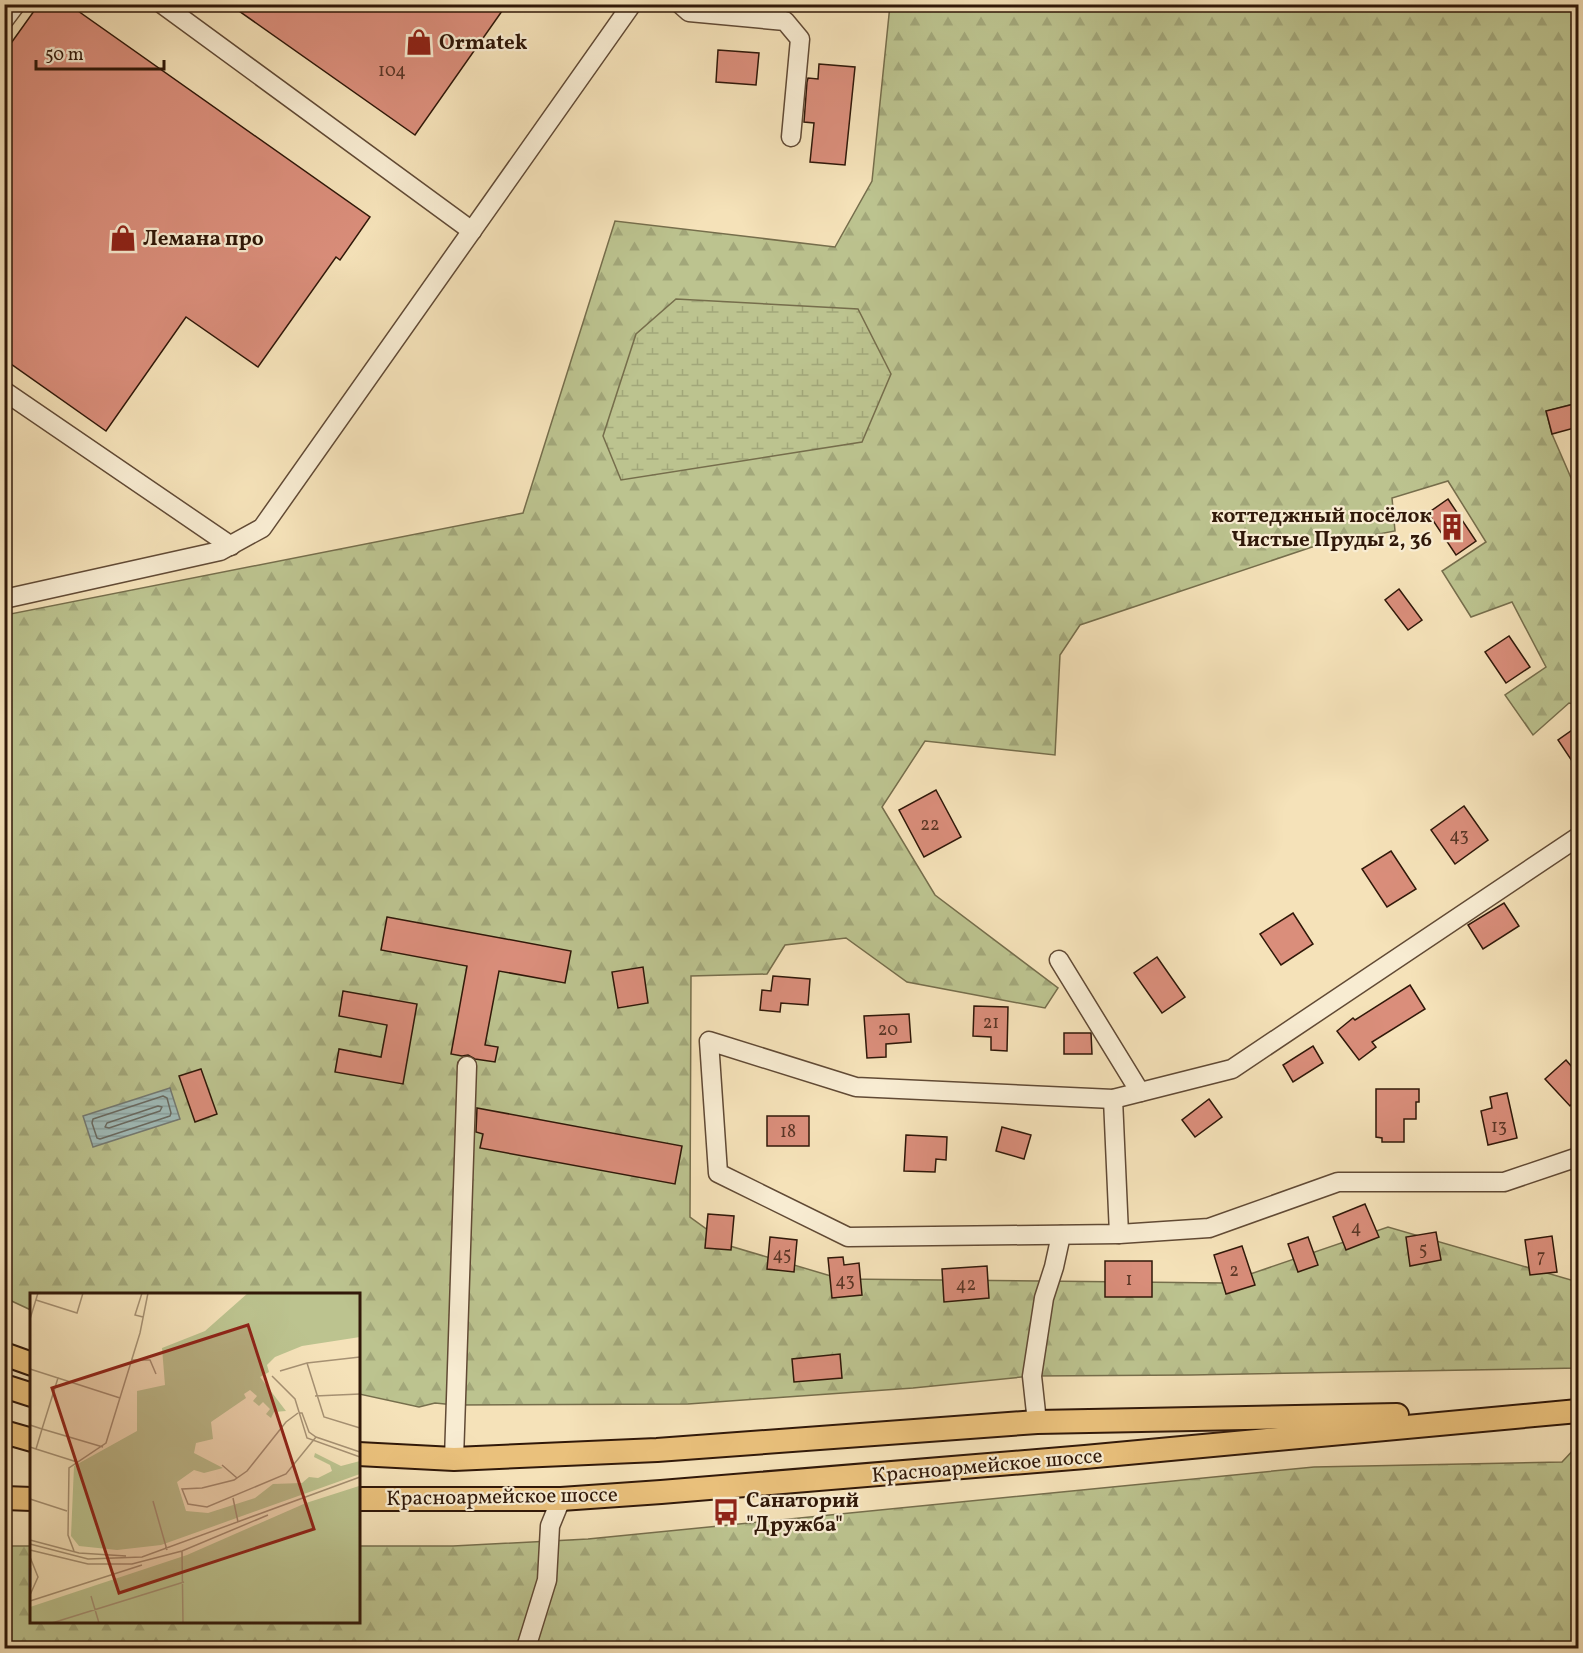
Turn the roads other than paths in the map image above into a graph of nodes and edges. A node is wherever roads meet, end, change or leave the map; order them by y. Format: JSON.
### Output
{"nodes":[{"id":1,"x":16,"y":4,"type":"edge"},
{"id":2,"x":162,"y":4,"type":"edge"},
{"id":3,"x":632,"y":4,"type":"edge"},
{"id":4,"x":680,"y":4,"type":"edge"},
{"id":5,"x":4,"y":20,"type":"edge"},
{"id":6,"x":791,"y":137,"type":"dead end"},
{"id":7,"x":472,"y":231,"type":"junction"},
{"id":8,"x":4,"y":391,"type":"edge"},
{"id":9,"x":231,"y":546,"type":"junction"},
{"id":10,"x":5,"y":598,"type":"edge"},
{"id":11,"x":1578,"y":837,"type":"edge"},
{"id":12,"x":1059,"y":960,"type":"dead end"},
{"id":13,"x":467,"y":1066,"type":"dead end"},
{"id":14,"x":1140,"y":1092,"type":"junction"},
{"id":15,"x":1113,"y":1099,"type":"junction"},
{"id":16,"x":1578,"y":1157,"type":"edge"},
{"id":17,"x":1061,"y":1234,"type":"junction"},
{"id":18,"x":1119,"y":1234,"type":"junction"},
{"id":19,"x":4,"y":1354,"type":"edge"},
{"id":20,"x":30,"y":1363,"type":"edge"},
{"id":21,"x":4,"y":1386,"type":"edge"},
{"id":22,"x":30,"y":1394,"type":"edge"},
{"id":23,"x":1578,"y":1411,"type":"edge"},
{"id":24,"x":1037,"y":1422,"type":"junction"},
{"id":25,"x":4,"y":1432,"type":"edge"},
{"id":26,"x":30,"y":1439,"type":"edge"},
{"id":27,"x":360,"y":1454,"type":"edge"},
{"id":28,"x":454,"y":1459,"type":"junction"},
{"id":29,"x":4,"y":1498,"type":"edge"},
{"id":30,"x":30,"y":1499,"type":"edge"},
{"id":31,"x":360,"y":1499,"type":"edge"},
{"id":32,"x":561,"y":1499,"type":"junction"},
{"id":33,"x":526,"y":1648,"type":"edge"}],
"edges":[{"from":1,"to":5,"type":"street"},
{"from":2,"to":7,"type":"street"},
{"from":3,"to":7,"type":"street"},
{"from":4,"to":6,"type":"street"},
{"from":7,"to":9,"type":"street"},
{"from":8,"to":9,"type":"street"},
{"from":9,"to":10,"type":"street"},
{"from":11,"to":14,"type":"street"},
{"from":12,"to":14,"type":"street"},
{"from":13,"to":28,"type":"street"},
{"from":14,"to":15,"type":"street"},
{"from":15,"to":17,"type":"street"},
{"from":15,"to":18,"type":"street"},
{"from":16,"to":18,"type":"street"},
{"from":17,"to":18,"type":"street"},
{"from":17,"to":24,"type":"street"},
{"from":19,"to":20,"type":"main road"},
{"from":21,"to":22,"type":"main road"},
{"from":23,"to":24,"type":"main road","name":"Красноармейское шоссе"},
{"from":23,"to":32,"type":"main road","name":"Красноармейское шоссе"},
{"from":24,"to":28,"type":"main road","name":"Красноармейское шоссе"},
{"from":25,"to":26,"type":"main road"},
{"from":27,"to":28,"type":"main road","name":"Красноармейское шоссе"},
{"from":29,"to":30,"type":"main road"},
{"from":31,"to":32,"type":"main road","name":"Красноармейское шоссе"},
{"from":32,"to":33,"type":"street"}]}
